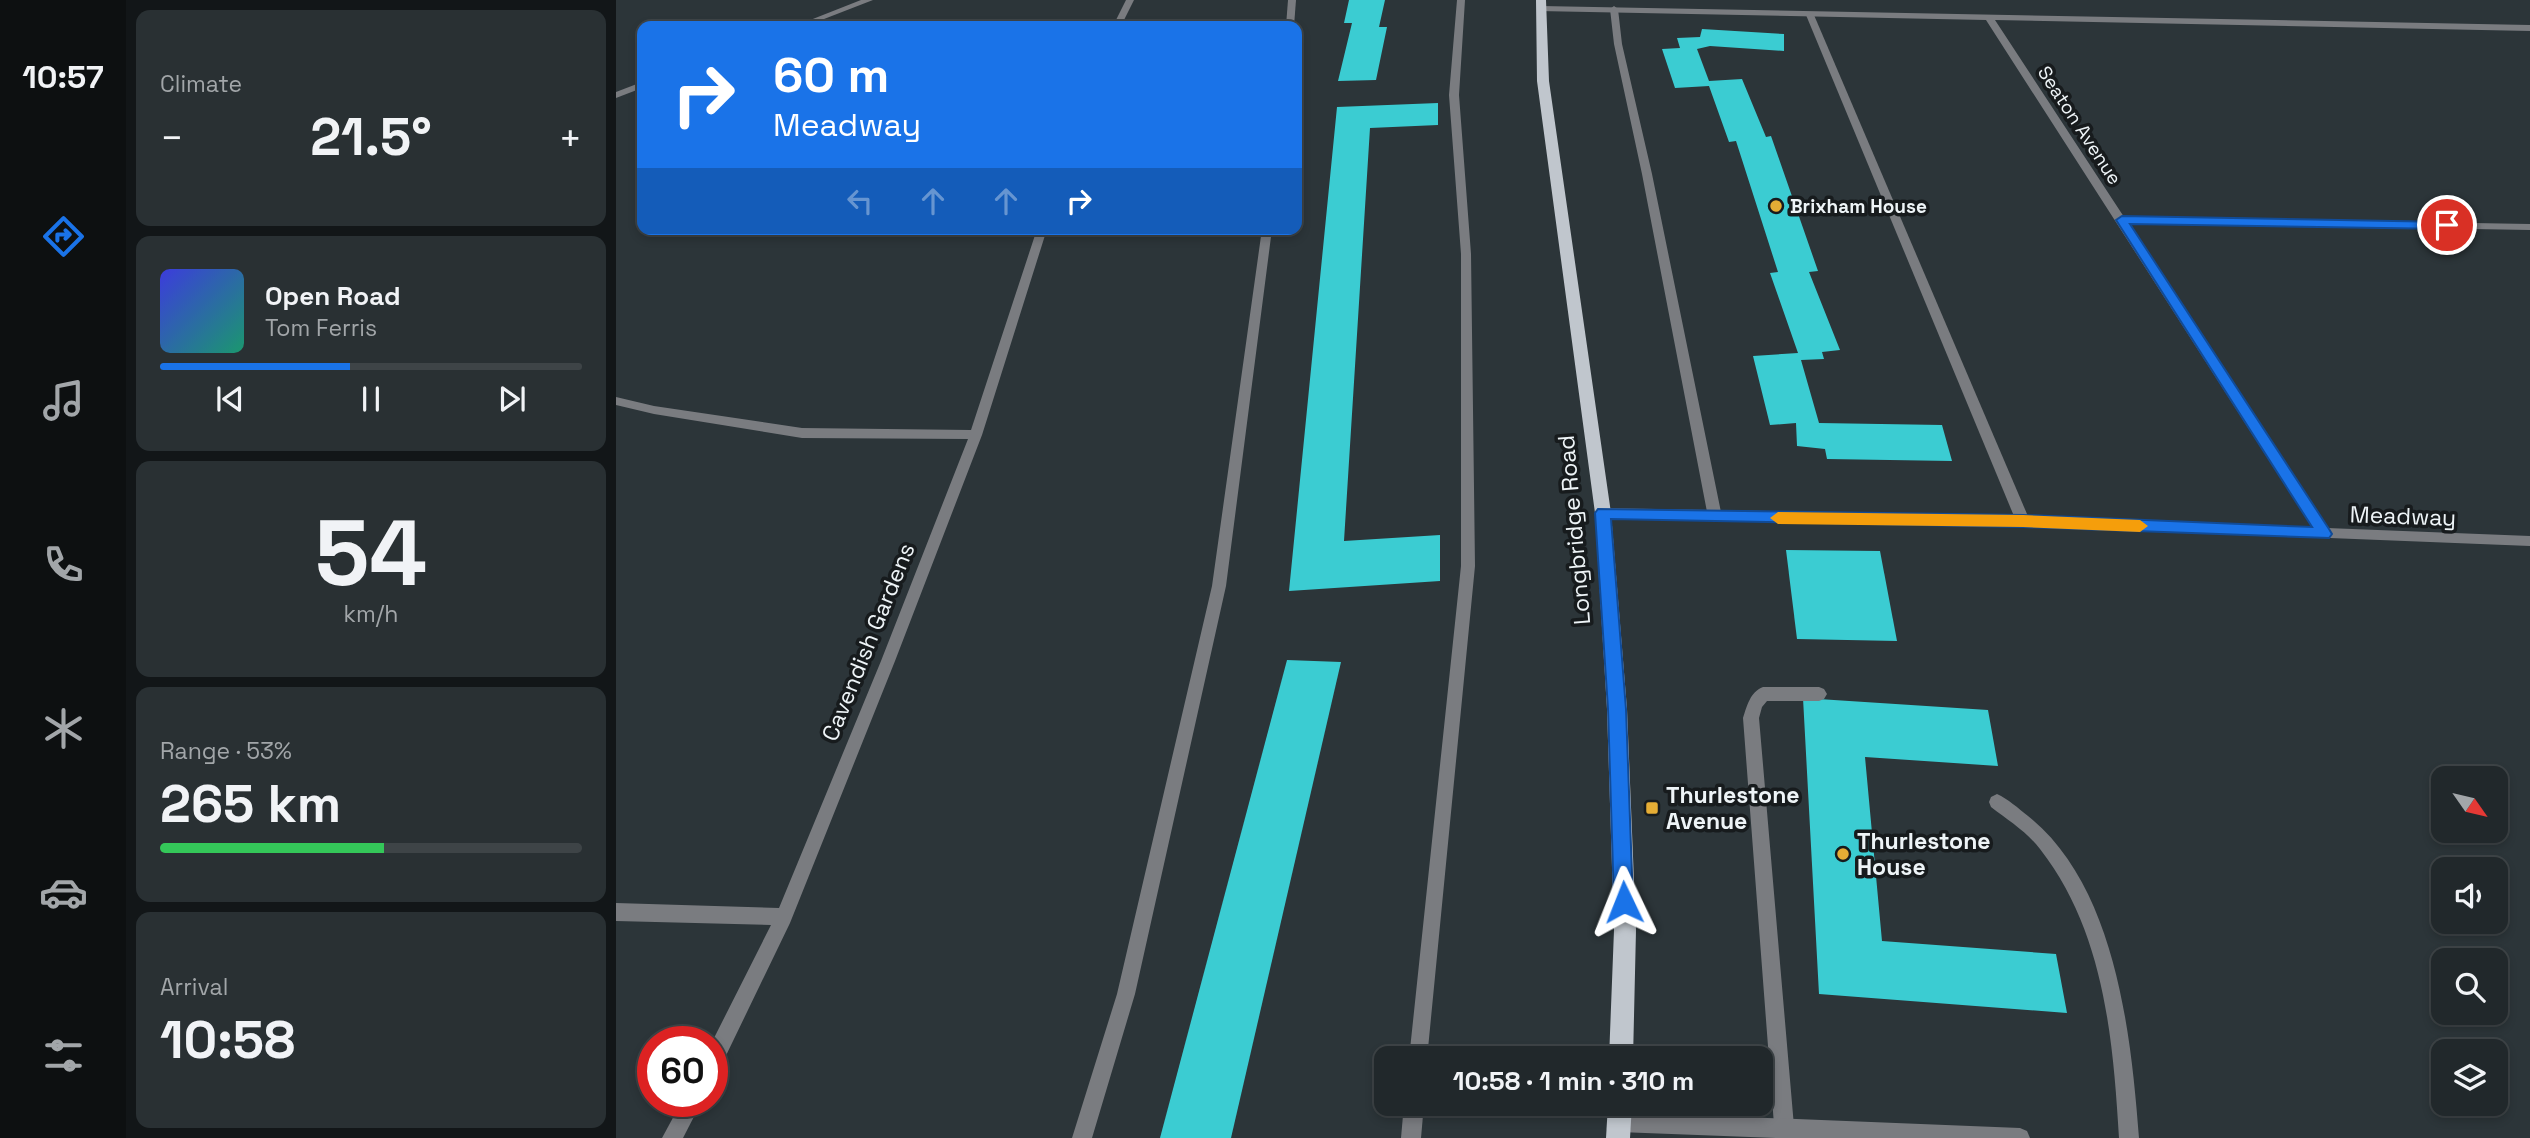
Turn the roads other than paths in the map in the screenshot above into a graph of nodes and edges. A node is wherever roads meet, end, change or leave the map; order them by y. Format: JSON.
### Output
{"nodes":[{"id":1,"x":869,"y":0,"type":"edge"},
{"id":2,"x":1130,"y":0,"type":"edge"},
{"id":3,"x":1292,"y":0,"type":"edge"},
{"id":4,"x":1461,"y":0,"type":"edge"},
{"id":5,"x":1541,"y":4,"type":"edge"},
{"id":6,"x":1614,"y":9,"type":"junction"},
{"id":7,"x":1810,"y":15,"type":"junction"},
{"id":8,"x":1989,"y":18,"type":"junction"},
{"id":9,"x":812,"y":21,"type":"edge"},
{"id":10,"x":1120,"y":21,"type":"edge"},
{"id":11,"x":1290,"y":21,"type":"edge"},
{"id":12,"x":2530,"y":28,"type":"edge"},
{"id":13,"x":637,"y":87,"type":"edge"},
{"id":14,"x":616,"y":95,"type":"edge"},
{"id":15,"x":2122,"y":220,"type":"junction"},
{"id":16,"x":2530,"y":227,"type":"edge"},
{"id":17,"x":1040,"y":235,"type":"edge"},
{"id":18,"x":1266,"y":235,"type":"edge"},
{"id":19,"x":616,"y":401,"type":"edge"},
{"id":20,"x":976,"y":435,"type":"junction"},
{"id":21,"x":1603,"y":513,"type":"junction"},
{"id":22,"x":1715,"y":517,"type":"junction"},
{"id":23,"x":2023,"y":521,"type":"junction"},
{"id":24,"x":2324,"y":534,"type":"junction"},
{"id":25,"x":2530,"y":541,"type":"edge"},
{"id":26,"x":1819,"y":694,"type":"dead end"},
{"id":27,"x":1997,"y":802,"type":"dead end"},
{"id":28,"x":616,"y":912,"type":"edge"},
{"id":29,"x":784,"y":917,"type":"junction"},
{"id":30,"x":728,"y":1031,"type":"edge"},
{"id":31,"x":1420,"y":1046,"type":"edge"},
{"id":32,"x":1621,"y":1046,"type":"edge"},
{"id":33,"x":1413,"y":1116,"type":"edge"},
{"id":34,"x":683,"y":1117,"type":"edge"},
{"id":35,"x":1619,"y":1121,"type":"edge"},
{"id":36,"x":1785,"y":1134,"type":"edge"},
{"id":37,"x":672,"y":1138,"type":"edge"},
{"id":38,"x":1082,"y":1138,"type":"edge"},
{"id":39,"x":1410,"y":1138,"type":"edge"},
{"id":40,"x":2020,"y":1138,"type":"edge"},
{"id":41,"x":2129,"y":1138,"type":"edge"}],
"edges":[{"from":1,"to":9,"type":"street"},
{"from":2,"to":10,"type":"street"},
{"from":3,"to":11,"type":"street"},
{"from":4,"to":31,"type":"street"},
{"from":5,"to":6,"type":"street"},
{"from":5,"to":21,"type":"main road","name":"Longbridge Road"},
{"from":6,"to":7,"type":"street"},
{"from":6,"to":22,"type":"street"},
{"from":7,"to":8,"type":"street"},
{"from":7,"to":23,"type":"street"},
{"from":8,"to":12,"type":"street"},
{"from":8,"to":15,"type":"street","name":"Seaton Avenue"},
{"from":13,"to":14,"type":"street"},
{"from":15,"to":16,"type":"street"},
{"from":15,"to":24,"type":"street","name":"Seaton Avenue"},
{"from":17,"to":20,"type":"street","name":"Cavendish Gardens"},
{"from":18,"to":38,"type":"street"},
{"from":19,"to":20,"type":"street"},
{"from":20,"to":29,"type":"street","name":"Cavendish Gardens"},
{"from":21,"to":22,"type":"street","name":"Meadway"},
{"from":21,"to":32,"type":"main road","name":"Longbridge Road"},
{"from":22,"to":23,"type":"street","name":"Meadway"},
{"from":23,"to":24,"type":"street","name":"Meadway"},
{"from":24,"to":25,"type":"street","name":"Meadway"},
{"from":26,"to":36,"type":"street"},
{"from":27,"to":41,"type":"street"},
{"from":28,"to":29,"type":"street"},
{"from":29,"to":30,"type":"street","name":"Cavendish Gardens"},
{"from":33,"to":39,"type":"street"},
{"from":34,"to":37,"type":"street"},
{"from":35,"to":36,"type":"street"},
{"from":36,"to":40,"type":"street"}]}
